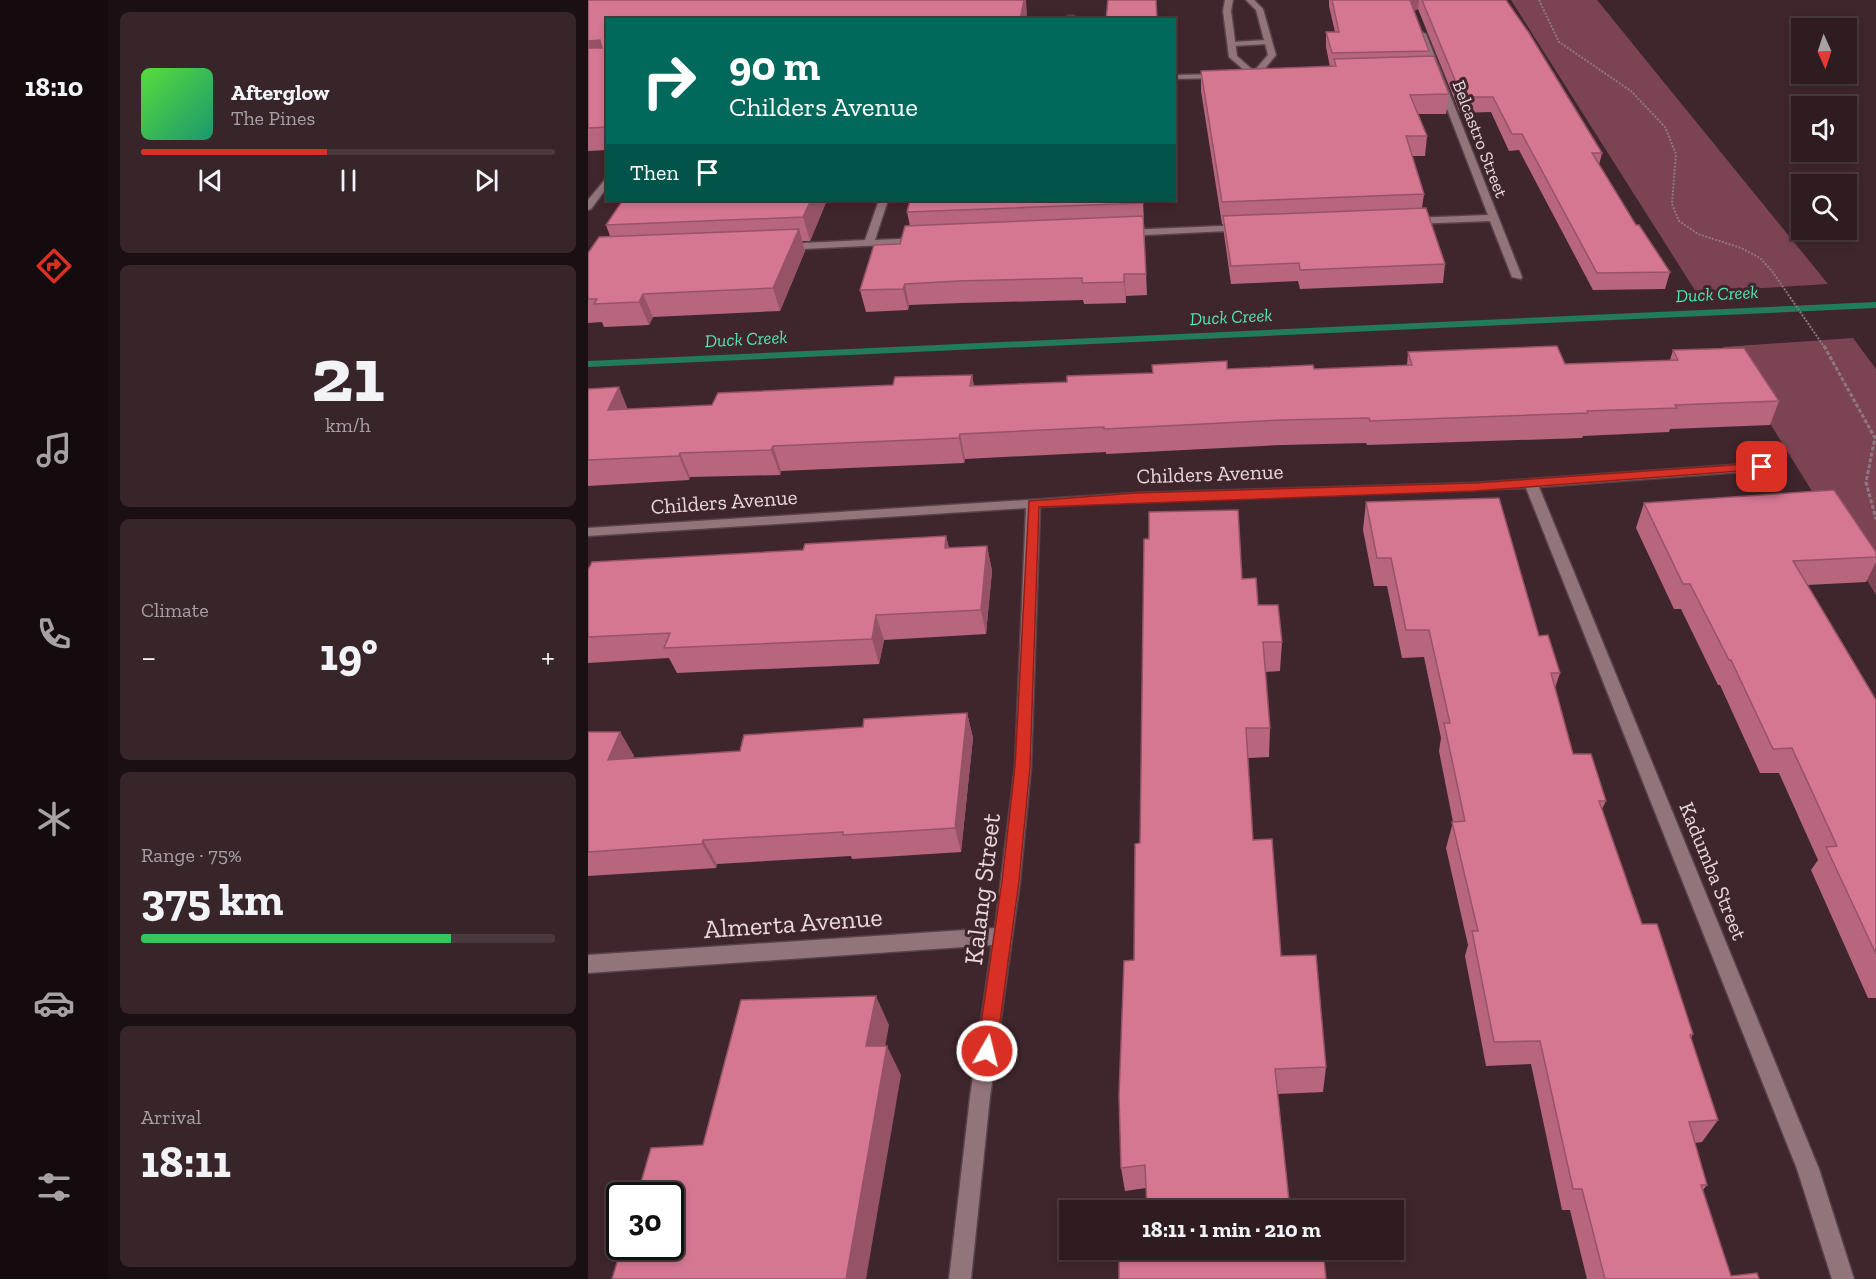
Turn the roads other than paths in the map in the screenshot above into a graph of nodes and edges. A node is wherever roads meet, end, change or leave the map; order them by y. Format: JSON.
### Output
{"nodes":[{"id":1,"x":1229,"y":0,"type":"edge"},
{"id":2,"x":1250,"y":0,"type":"edge"},
{"id":3,"x":1417,"y":22,"type":"edge"},
{"id":4,"x":1266,"y":42,"type":"junction"},
{"id":5,"x":1232,"y":44,"type":"junction"},
{"id":6,"x":1425,"y":70,"type":"edge"},
{"id":7,"x":1436,"y":70,"type":"junction"},
{"id":8,"x":1255,"y":75,"type":"junction"},
{"id":9,"x":1267,"y":75,"type":"edge"},
{"id":10,"x":1176,"y":77,"type":"edge"},
{"id":11,"x":606,"y":182,"type":"edge"},
{"id":12,"x":883,"y":201,"type":"edge"},
{"id":13,"x":588,"y":207,"type":"edge"},
{"id":14,"x":1492,"y":218,"type":"junction"},
{"id":15,"x":1400,"y":222,"type":"edge"},
{"id":16,"x":1261,"y":227,"type":"edge"},
{"id":17,"x":1115,"y":233,"type":"edge"},
{"id":18,"x":927,"y":241,"type":"edge"},
{"id":19,"x":869,"y":243,"type":"junction"},
{"id":20,"x":773,"y":247,"type":"edge"},
{"id":21,"x":1517,"y":277,"type":"dead end"},
{"id":22,"x":1762,"y":467,"type":"dead end"},
{"id":23,"x":1531,"y":483,"type":"junction"},
{"id":24,"x":1033,"y":503,"type":"junction"},
{"id":25,"x":588,"y":532,"type":"edge"},
{"id":26,"x":1002,"y":936,"type":"junction"},
{"id":27,"x":588,"y":964,"type":"edge"},
{"id":28,"x":960,"y":1279,"type":"edge"},
{"id":29,"x":1843,"y":1279,"type":"edge"}],
"edges":[{"from":1,"to":5,"type":"street"},
{"from":2,"to":4,"type":"street"},
{"from":3,"to":7,"type":"street","name":"Belcastro Street"},
{"from":4,"to":5,"type":"street"},
{"from":4,"to":8,"type":"street"},
{"from":5,"to":8,"type":"street"},
{"from":6,"to":7,"type":"street"},
{"from":7,"to":14,"type":"street","name":"Belcastro Street"},
{"from":8,"to":9,"type":"street"},
{"from":8,"to":10,"type":"street"},
{"from":11,"to":13,"type":"street"},
{"from":12,"to":19,"type":"street"},
{"from":14,"to":15,"type":"street"},
{"from":14,"to":21,"type":"street","name":"Belcastro Street"},
{"from":16,"to":17,"type":"street"},
{"from":18,"to":19,"type":"street"},
{"from":19,"to":20,"type":"street"},
{"from":22,"to":23,"type":"street","name":"Childers Avenue"},
{"from":23,"to":24,"type":"street","name":"Childers Avenue"},
{"from":23,"to":29,"type":"street","name":"Kadumba Street"},
{"from":24,"to":25,"type":"street","name":"Childers Avenue"},
{"from":24,"to":26,"type":"street","name":"Kalang Street"},
{"from":26,"to":27,"type":"street","name":"Almerta Avenue"},
{"from":26,"to":28,"type":"street","name":"Kalang Street"}]}
